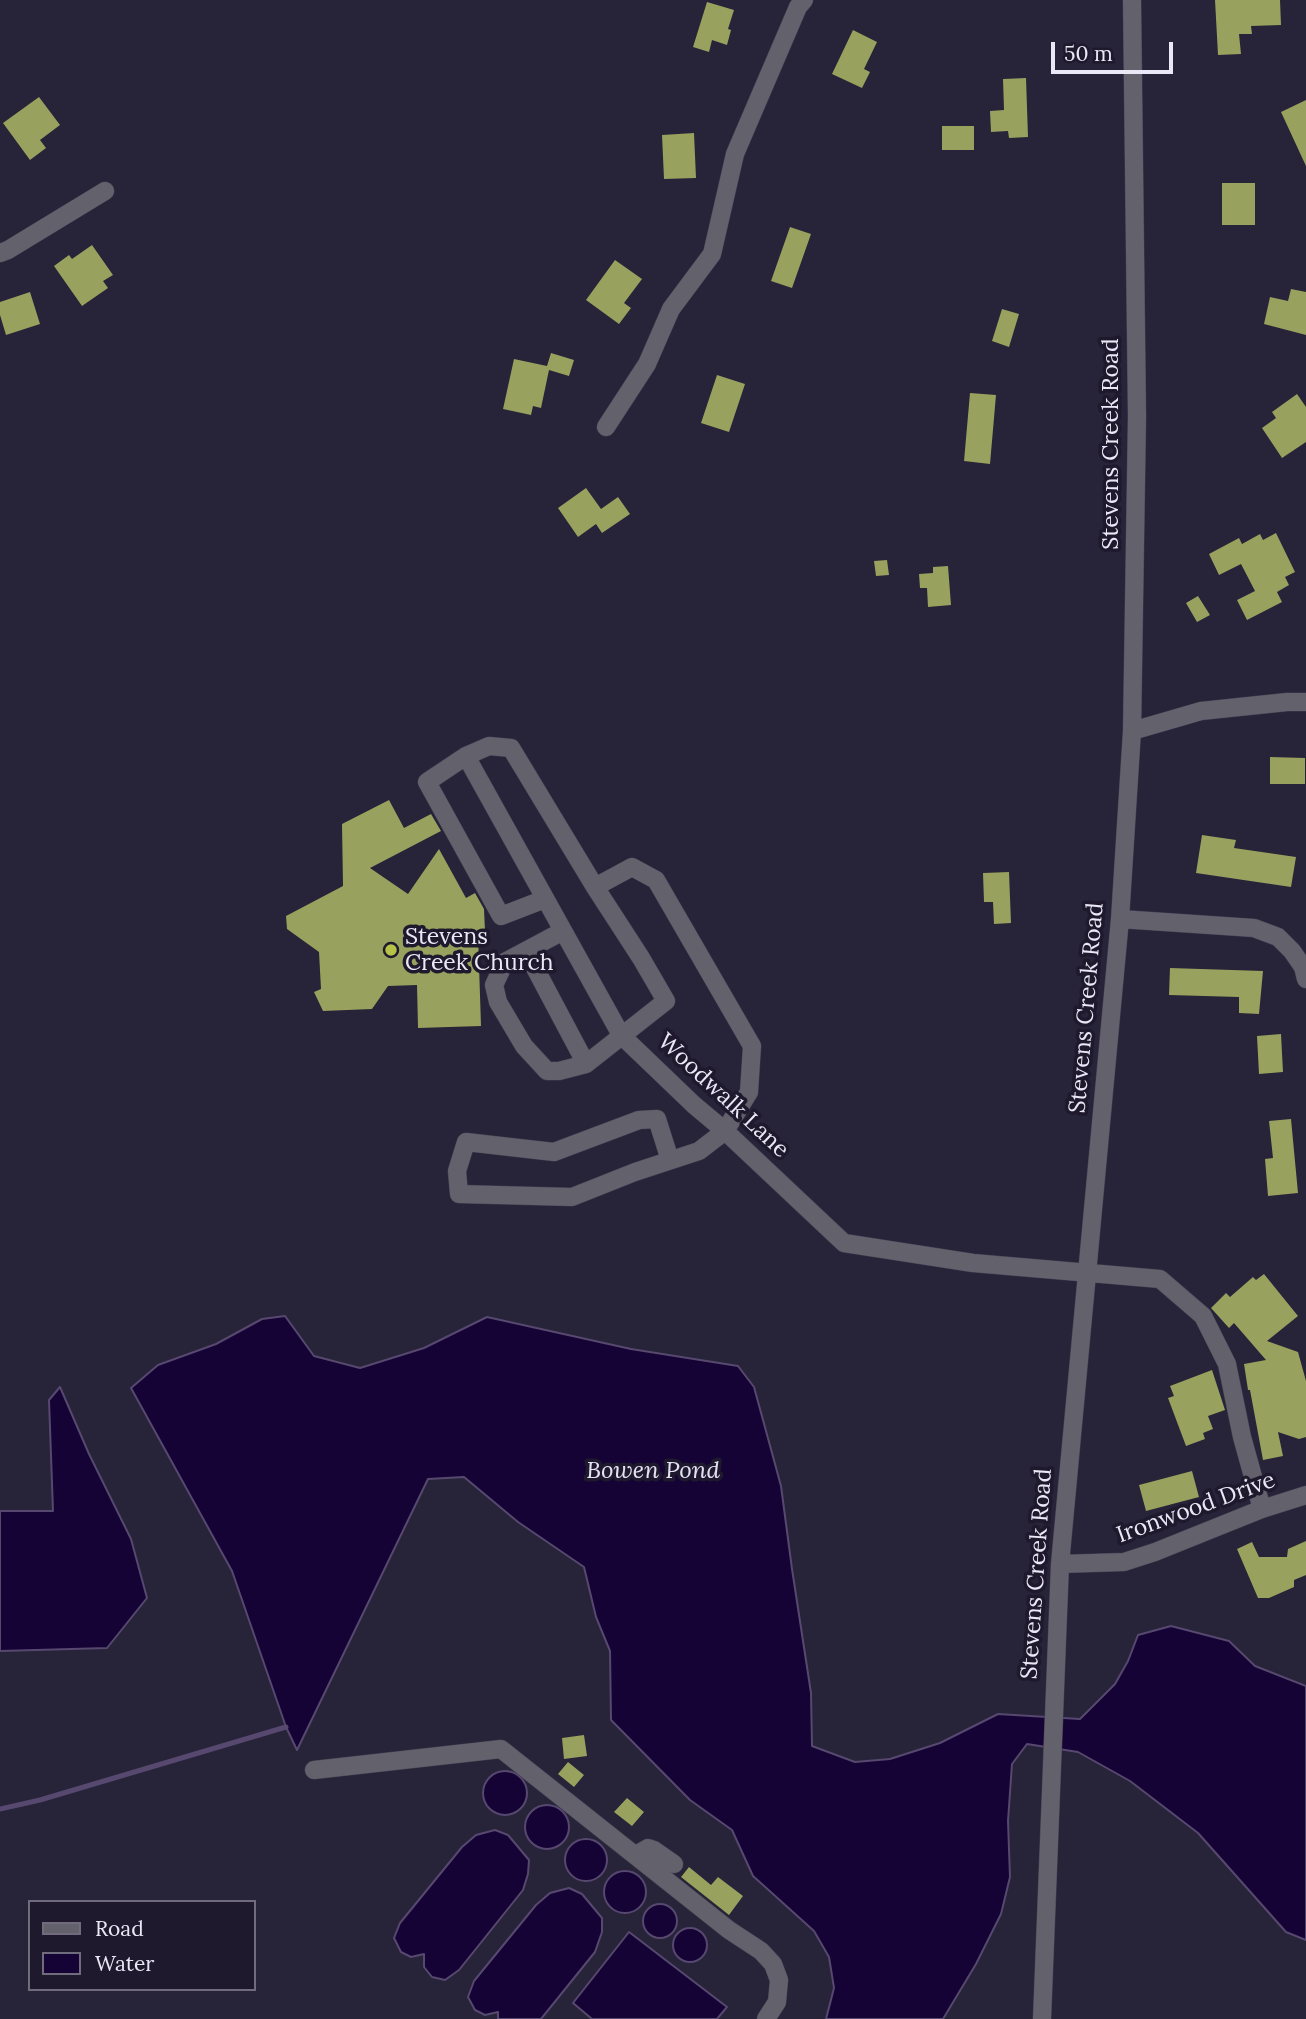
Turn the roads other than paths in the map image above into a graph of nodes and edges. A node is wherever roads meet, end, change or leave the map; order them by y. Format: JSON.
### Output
{"nodes":[{"id":1,"x":804,"y":0,"type":"edge"},
{"id":2,"x":1132,"y":0,"type":"edge"},
{"id":3,"x":105,"y":191,"type":"dead end"},
{"id":4,"x":0,"y":253,"type":"edge"},
{"id":5,"x":606,"y":427,"type":"dead end"},
{"id":6,"x":1306,"y":702,"type":"edge"},
{"id":7,"x":1132,"y":731,"type":"junction"},
{"id":8,"x":466,"y":756,"type":"junction"},
{"id":9,"x":595,"y":887,"type":"junction"},
{"id":10,"x":545,"y":899,"type":"junction"},
{"id":11,"x":1120,"y":919,"type":"junction"},
{"id":12,"x":563,"y":931,"type":"junction"},
{"id":13,"x":526,"y":951,"type":"junction"},
{"id":14,"x":1306,"y":979,"type":"edge"},
{"id":15,"x":621,"y":1035,"type":"junction"},
{"id":16,"x":586,"y":1064,"type":"junction"},
{"id":17,"x":724,"y":1131,"type":"junction"},
{"id":18,"x":670,"y":1160,"type":"junction"},
{"id":19,"x":1088,"y":1274,"type":"junction"},
{"id":20,"x":1306,"y":1494,"type":"edge"},
{"id":21,"x":1262,"y":1509,"type":"junction"},
{"id":22,"x":1060,"y":1564,"type":"junction"},
{"id":23,"x":314,"y":1770,"type":"dead end"},
{"id":24,"x":640,"y":1858,"type":"junction"},
{"id":25,"x":674,"y":1864,"type":"dead end"},
{"id":26,"x":766,"y":2019,"type":"edge"},
{"id":27,"x":1042,"y":2019,"type":"edge"}],
"edges":[{"from":1,"to":5,"type":"street"},
{"from":2,"to":7,"type":"street","name":"Stevens Creek Road"},
{"from":3,"to":4,"type":"street"},
{"from":6,"to":7,"type":"street"},
{"from":7,"to":11,"type":"street","name":"Stevens Creek Road"},
{"from":8,"to":9,"type":"street"},
{"from":8,"to":10,"type":"street","name":"Woodwalk Lane"},
{"from":8,"to":10,"type":"street"},
{"from":9,"to":15,"type":"street"},
{"from":9,"to":17,"type":"street"},
{"from":10,"to":12,"type":"street","name":"Woodwalk Lane"},
{"from":11,"to":14,"type":"street"},
{"from":11,"to":19,"type":"street","name":"Stevens Creek Road"},
{"from":12,"to":13,"type":"street"},
{"from":12,"to":15,"type":"street","name":"Woodwalk Lane"},
{"from":13,"to":16,"type":"street"},
{"from":13,"to":16,"type":"street"},
{"from":15,"to":16,"type":"street"},
{"from":15,"to":17,"type":"street","name":"Woodwalk Lane"},
{"from":17,"to":18,"type":"street"},
{"from":17,"to":19,"type":"street","name":"Woodwalk Lane"},
{"from":18,"to":18,"type":"street"},
{"from":19,"to":21,"type":"street","name":"Woodwalk Lane"},
{"from":19,"to":22,"type":"street","name":"Stevens Creek Road"},
{"from":20,"to":21,"type":"street","name":"Ironwood Drive"},
{"from":21,"to":22,"type":"street","name":"Ironwood Drive"},
{"from":22,"to":27,"type":"street","name":"Stevens Creek Road"},
{"from":23,"to":24,"type":"street"},
{"from":24,"to":25,"type":"street"},
{"from":24,"to":26,"type":"street"}]}
